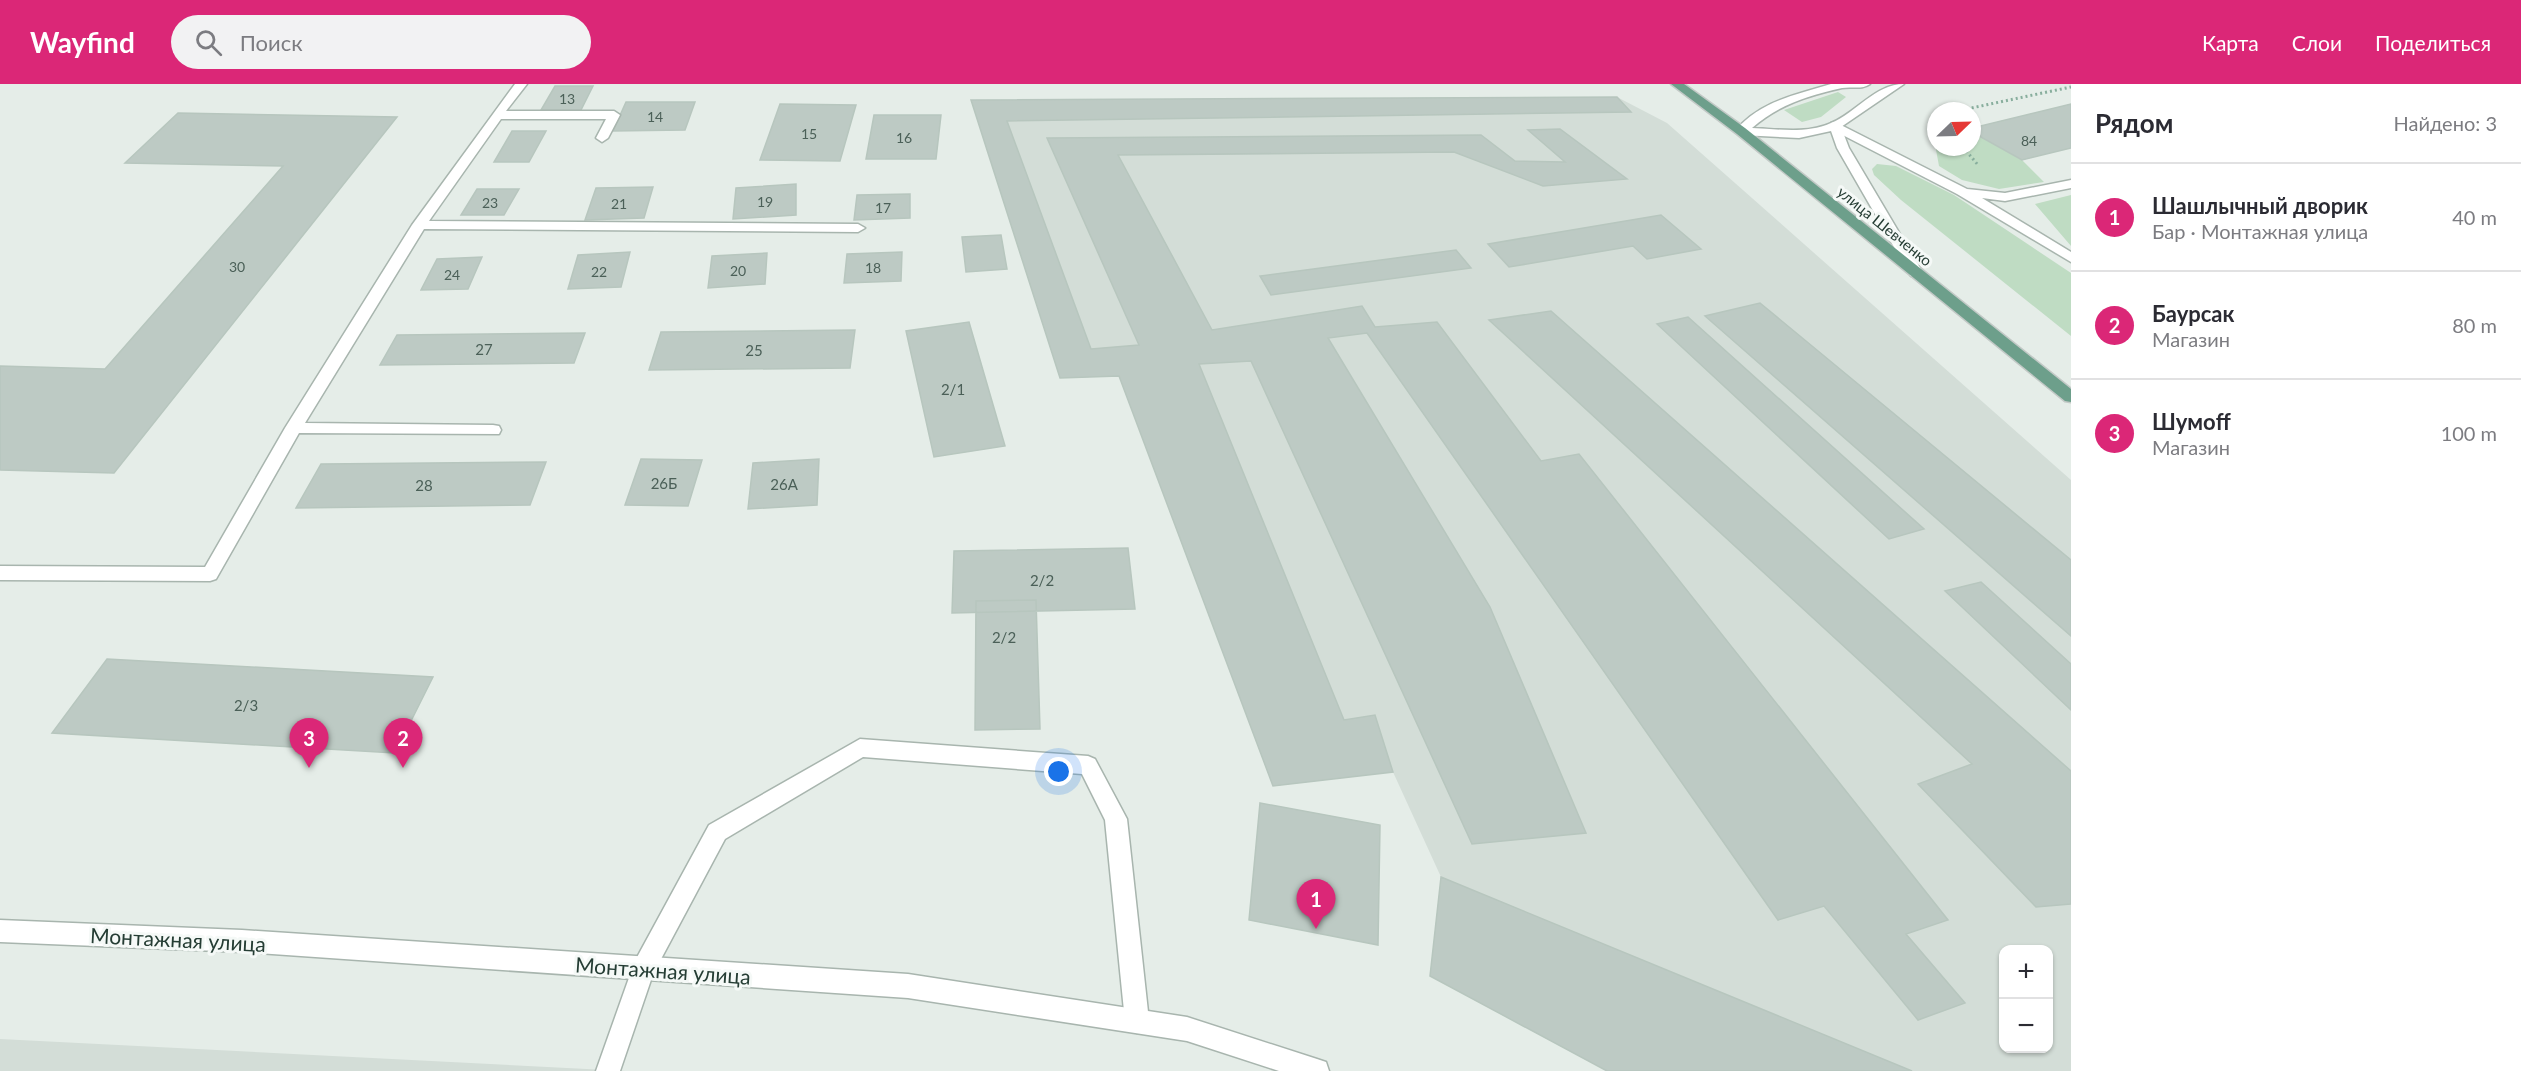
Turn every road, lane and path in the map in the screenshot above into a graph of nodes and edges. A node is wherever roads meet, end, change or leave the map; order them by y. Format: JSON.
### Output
{"nodes":[{"id":1,"x":521,"y":84,"type":"edge"},
{"id":2,"x":1677,"y":84,"type":"edge"},
{"id":3,"x":1839,"y":84,"type":"edge"},
{"id":4,"x":1864,"y":84,"type":"edge"},
{"id":5,"x":1898,"y":84,"type":"edge"},
{"id":6,"x":2071,"y":87,"type":"edge"},
{"id":7,"x":1981,"y":106,"type":"edge"},
{"id":8,"x":497,"y":115,"type":"junction"},
{"id":9,"x":1835,"y":126,"type":"junction"},
{"id":10,"x":1741,"y":131,"type":"junction"},
{"id":11,"x":602,"y":138,"type":"dead end"},
{"id":12,"x":2071,"y":184,"type":"edge"},
{"id":13,"x":1962,"y":191,"type":"junction"},
{"id":14,"x":419,"y":225,"type":"junction"},
{"id":15,"x":858,"y":228,"type":"dead end"},
{"id":16,"x":2071,"y":258,"type":"edge"},
{"id":17,"x":1917,"y":273,"type":"junction"},
{"id":18,"x":2071,"y":397,"type":"edge"},
{"id":19,"x":293,"y":428,"type":"junction"},
{"id":20,"x":493,"y":430,"type":"dead end"},
{"id":21,"x":0,"y":573,"type":"edge"},
{"id":22,"x":0,"y":931,"type":"edge"},
{"id":23,"x":643,"y":969,"type":"junction"},
{"id":24,"x":1137,"y":1021,"type":"junction"},
{"id":25,"x":608,"y":1071,"type":"edge"},
{"id":26,"x":1317,"y":1071,"type":"edge"}],
"edges":[{"from":1,"to":8,"type":"street"},
{"from":2,"to":10,"type":"main road","name":"улица Шевченко"},
{"from":3,"to":4,"type":"street"},
{"from":3,"to":10,"type":"street"},
{"from":5,"to":9,"type":"street"},
{"from":6,"to":7,"type":"path"},
{"from":8,"to":11,"type":"street"},
{"from":8,"to":14,"type":"street"},
{"from":9,"to":10,"type":"street"},
{"from":9,"to":13,"type":"street"},
{"from":9,"to":17,"type":"street"},
{"from":10,"to":17,"type":"main road","name":"улица Шевченко"},
{"from":12,"to":13,"type":"street"},
{"from":13,"to":16,"type":"street"},
{"from":14,"to":15,"type":"street"},
{"from":14,"to":19,"type":"street"},
{"from":17,"to":18,"type":"main road","name":"улица Шевченко"},
{"from":19,"to":20,"type":"street"},
{"from":19,"to":21,"type":"street"},
{"from":22,"to":23,"type":"street","name":"Монтажная улица"},
{"from":23,"to":24,"type":"street","name":"Монтажная улица"},
{"from":23,"to":24,"type":"street"},
{"from":23,"to":25,"type":"street"},
{"from":24,"to":26,"type":"street","name":"Монтажная улица"}]}
